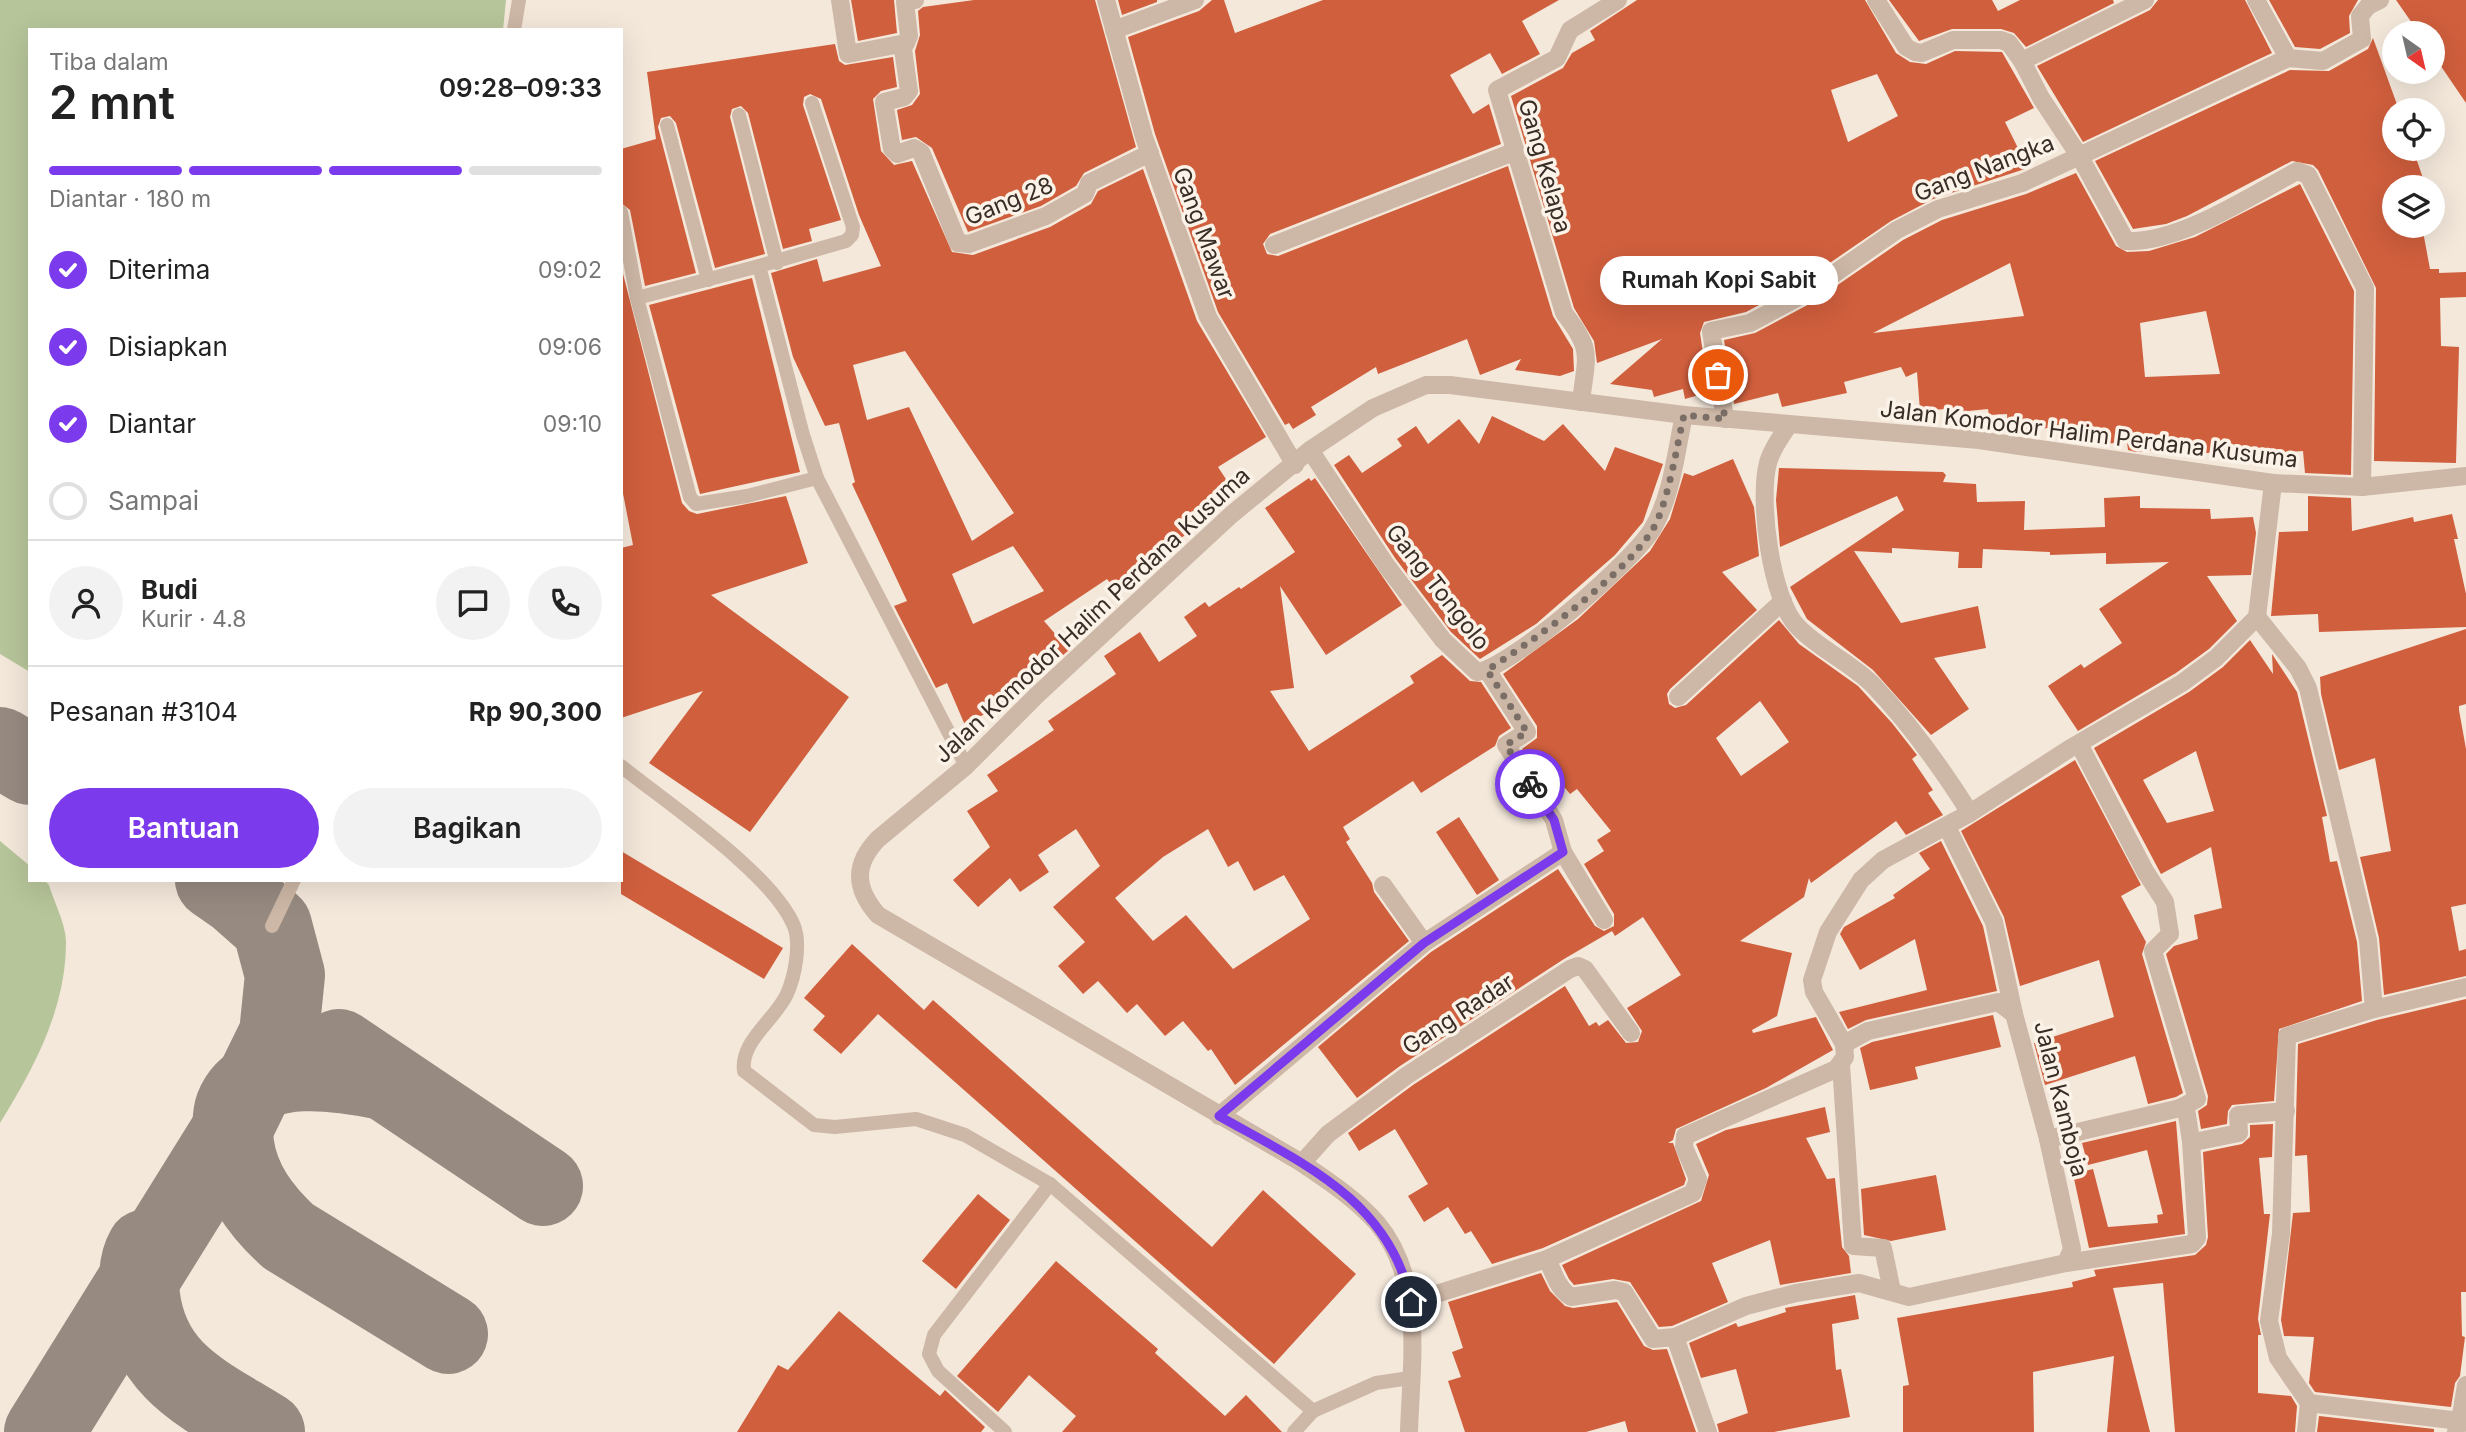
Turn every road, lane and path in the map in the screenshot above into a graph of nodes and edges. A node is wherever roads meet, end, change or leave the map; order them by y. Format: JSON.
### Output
{"nodes":[{"id":1,"x":519,"y":0,"type":"edge"},
{"id":2,"x":840,"y":0,"type":"edge"},
{"id":3,"x":1106,"y":0,"type":"edge"},
{"id":4,"x":1195,"y":0,"type":"edge"},
{"id":5,"x":1618,"y":0,"type":"edge"},
{"id":6,"x":1876,"y":0,"type":"edge"},
{"id":7,"x":2145,"y":0,"type":"edge"},
{"id":8,"x":2256,"y":0,"type":"edge"},
{"id":9,"x":2380,"y":0,"type":"edge"},
{"id":10,"x":910,"y":1,"type":"edge"},
{"id":11,"x":514,"y":28,"type":"edge"},
{"id":12,"x":1114,"y":30,"type":"junction"},
{"id":13,"x":906,"y":43,"type":"junction"},
{"id":14,"x":2288,"y":58,"type":"junction"},
{"id":15,"x":2022,"y":61,"type":"junction"},
{"id":16,"x":812,"y":103,"type":"dead end"},
{"id":17,"x":739,"y":115,"type":"dead end"},
{"id":18,"x":667,"y":125,"type":"dead end"},
{"id":19,"x":1516,"y":151,"type":"junction"},
{"id":20,"x":1150,"y":153,"type":"junction"},
{"id":21,"x":2080,"y":156,"type":"junction"},
{"id":22,"x":623,"y":222,"type":"edge"},
{"id":23,"x":1274,"y":245,"type":"dead end"},
{"id":24,"x":777,"y":263,"type":"junction"},
{"id":25,"x":759,"y":266,"type":"junction"},
{"id":26,"x":708,"y":280,"type":"junction"},
{"id":27,"x":638,"y":298,"type":"junction"},
{"id":28,"x":1581,"y":402,"type":"junction"},
{"id":29,"x":1684,"y":415,"type":"junction"},
{"id":30,"x":1725,"y":419,"type":"junction"},
{"id":31,"x":1788,"y":426,"type":"junction"},
{"id":32,"x":1310,"y":450,"type":"junction"},
{"id":33,"x":1295,"y":465,"type":"junction"},
{"id":34,"x":2466,"y":476,"type":"edge"},
{"id":35,"x":817,"y":478,"type":"junction"},
{"id":36,"x":2273,"y":483,"type":"junction"},
{"id":37,"x":2362,"y":487,"type":"junction"},
{"id":38,"x":1783,"y":601,"type":"junction"},
{"id":39,"x":2257,"y":617,"type":"junction"},
{"id":40,"x":1487,"y":670,"type":"junction"},
{"id":41,"x":1678,"y":697,"type":"dead end"},
{"id":42,"x":2079,"y":744,"type":"junction"},
{"id":43,"x":966,"y":766,"type":"junction"},
{"id":44,"x":623,"y":768,"type":"edge"},
{"id":45,"x":1970,"y":813,"type":"junction"},
{"id":46,"x":1947,"y":827,"type":"junction"},
{"id":47,"x":1563,"y":852,"type":"junction"},
{"id":48,"x":293,"y":882,"type":"edge"},
{"id":49,"x":1383,"y":885,"type":"dead end"},
{"id":50,"x":1604,"y":919,"type":"dead end"},
{"id":51,"x":272,"y":926,"type":"dead end"},
{"id":52,"x":1424,"y":943,"type":"junction"},
{"id":53,"x":2466,"y":987,"type":"edge"},
{"id":54,"x":2375,"y":1009,"type":"junction"},
{"id":55,"x":2014,"y":1014,"type":"junction"},
{"id":56,"x":1632,"y":1033,"type":"dead end"},
{"id":57,"x":1844,"y":1044,"type":"junction"},
{"id":58,"x":1841,"y":1064,"type":"junction"},
{"id":59,"x":2180,"y":1108,"type":"junction"},
{"id":60,"x":2286,"y":1111,"type":"junction"},
{"id":61,"x":1219,"y":1116,"type":"junction"},
{"id":62,"x":2048,"y":1139,"type":"junction"},
{"id":63,"x":2191,"y":1141,"type":"junction"},
{"id":64,"x":1302,"y":1163,"type":"junction"},
{"id":65,"x":1050,"y":1184,"type":"junction"},
{"id":66,"x":1547,"y":1259,"type":"junction"},
{"id":67,"x":2066,"y":1263,"type":"junction"},
{"id":68,"x":1892,"y":1291,"type":"junction"},
{"id":69,"x":1411,"y":1302,"type":"junction"},
{"id":70,"x":1675,"y":1337,"type":"junction"},
{"id":71,"x":1410,"y":1378,"type":"junction"},
{"id":72,"x":2466,"y":1385,"type":"edge"},
{"id":73,"x":2309,"y":1403,"type":"junction"},
{"id":74,"x":1312,"y":1411,"type":"junction"},
{"id":75,"x":2458,"y":1427,"type":"edge"},
{"id":76,"x":1005,"y":1432,"type":"edge"},
{"id":77,"x":1294,"y":1432,"type":"edge"},
{"id":78,"x":1409,"y":1432,"type":"edge"},
{"id":79,"x":1708,"y":1432,"type":"edge"},
{"id":80,"x":2306,"y":1432,"type":"edge"}],
"edges":[{"from":1,"to":11,"type":"lane"},
{"from":2,"to":13,"type":"street"},
{"from":3,"to":12,"type":"street","name":"Gang Mawar"},
{"from":4,"to":12,"type":"street"},
{"from":5,"to":19,"type":"street","name":"Gang Kelapa"},
{"from":6,"to":15,"type":"street"},
{"from":7,"to":15,"type":"street"},
{"from":8,"to":14,"type":"street"},
{"from":9,"to":14,"type":"street"},
{"from":10,"to":13,"type":"street","name":"Gang 28"},
{"from":12,"to":20,"type":"street","name":"Gang Mawar"},
{"from":13,"to":20,"type":"street","name":"Gang 28"},
{"from":14,"to":21,"type":"street","name":"Gang Nangka"},
{"from":15,"to":21,"type":"street"},
{"from":16,"to":24,"type":"lane"},
{"from":17,"to":24,"type":"lane"},
{"from":18,"to":26,"type":"lane"},
{"from":19,"to":23,"type":"street"},
{"from":19,"to":28,"type":"street","name":"Gang Kelapa"},
{"from":20,"to":33,"type":"street","name":"Gang Mawar"},
{"from":21,"to":30,"type":"street","name":"Gang Nangka"},
{"from":21,"to":37,"type":"street"},
{"from":22,"to":27,"type":"lane"},
{"from":24,"to":25,"type":"lane"},
{"from":25,"to":26,"type":"lane"},
{"from":25,"to":35,"type":"lane"},
{"from":26,"to":27,"type":"lane"},
{"from":27,"to":35,"type":"lane"},
{"from":28,"to":29,"type":"street","name":"Jalan Komodor Halim Perdana Kusuma"},
{"from":28,"to":32,"type":"street","name":"Jalan Komodor Halim Perdana Kusuma"},
{"from":29,"to":30,"type":"street","name":"Jalan Komodor Halim Perdana Kusuma"},
{"from":29,"to":40,"type":"street","name":"Gang Tongolo"},
{"from":30,"to":31,"type":"street","name":"Jalan Komodor Halim Perdana Kusuma"},
{"from":31,"to":36,"type":"street","name":"Jalan Komodor Halim Perdana Kusuma"},
{"from":31,"to":38,"type":"street"},
{"from":32,"to":33,"type":"street","name":"Jalan Komodor Halim Perdana Kusuma"},
{"from":32,"to":40,"type":"street","name":"Gang Tongolo"},
{"from":33,"to":43,"type":"street","name":"Jalan Komodor Halim Perdana Kusuma"},
{"from":34,"to":37,"type":"street","name":"Jalan Komodor Halim Perdana Kusuma"},
{"from":35,"to":43,"type":"lane"},
{"from":36,"to":37,"type":"street","name":"Jalan Komodor Halim Perdana Kusuma"},
{"from":36,"to":39,"type":"street"},
{"from":38,"to":41,"type":"street"},
{"from":38,"to":45,"type":"street"},
{"from":39,"to":42,"type":"street"},
{"from":39,"to":54,"type":"street"},
{"from":40,"to":47,"type":"street"},
{"from":42,"to":45,"type":"street"},
{"from":42,"to":59,"type":"street"},
{"from":43,"to":61,"type":"street","name":"Jalan Komodor Halim Perdana Kusuma"},
{"from":44,"to":65,"type":"lane"},
{"from":45,"to":46,"type":"street"},
{"from":46,"to":55,"type":"street"},
{"from":46,"to":57,"type":"street"},
{"from":47,"to":50,"type":"street"},
{"from":47,"to":52,"type":"street"},
{"from":48,"to":51,"type":"lane"},
{"from":49,"to":52,"type":"street"},
{"from":52,"to":61,"type":"street"},
{"from":53,"to":54,"type":"street"},
{"from":54,"to":60,"type":"street"},
{"from":55,"to":57,"type":"street","name":"Jalan Kamboja"},
{"from":55,"to":62,"type":"street","name":"Jalan Kamboja"},
{"from":56,"to":64,"type":"street","name":"Gang Radar"},
{"from":57,"to":58,"type":"street"},
{"from":58,"to":66,"type":"street"},
{"from":58,"to":68,"type":"street"},
{"from":59,"to":62,"type":"street"},
{"from":59,"to":63,"type":"street"},
{"from":60,"to":63,"type":"street"},
{"from":60,"to":73,"type":"street"},
{"from":61,"to":64,"type":"street","name":"Jalan Komodor Halim Perdana Kusuma"},
{"from":62,"to":67,"type":"street","name":"Jalan Kamboja"},
{"from":63,"to":67,"type":"street"},
{"from":64,"to":69,"type":"street","name":"Jalan Komodor Halim Perdana Kusuma"},
{"from":65,"to":74,"type":"lane"},
{"from":65,"to":76,"type":"lane"},
{"from":66,"to":69,"type":"street"},
{"from":66,"to":70,"type":"street"},
{"from":67,"to":68,"type":"street"},
{"from":68,"to":70,"type":"street"},
{"from":69,"to":71,"type":"street","name":"Jalan Komodor Halim Perdana Kusuma"},
{"from":70,"to":79,"type":"street"},
{"from":71,"to":74,"type":"lane"},
{"from":71,"to":78,"type":"street","name":"Jalan Komodor Halim Perdana Kusuma"},
{"from":72,"to":75,"type":"street"},
{"from":73,"to":75,"type":"street"},
{"from":73,"to":80,"type":"street"},
{"from":74,"to":77,"type":"lane"}]}
